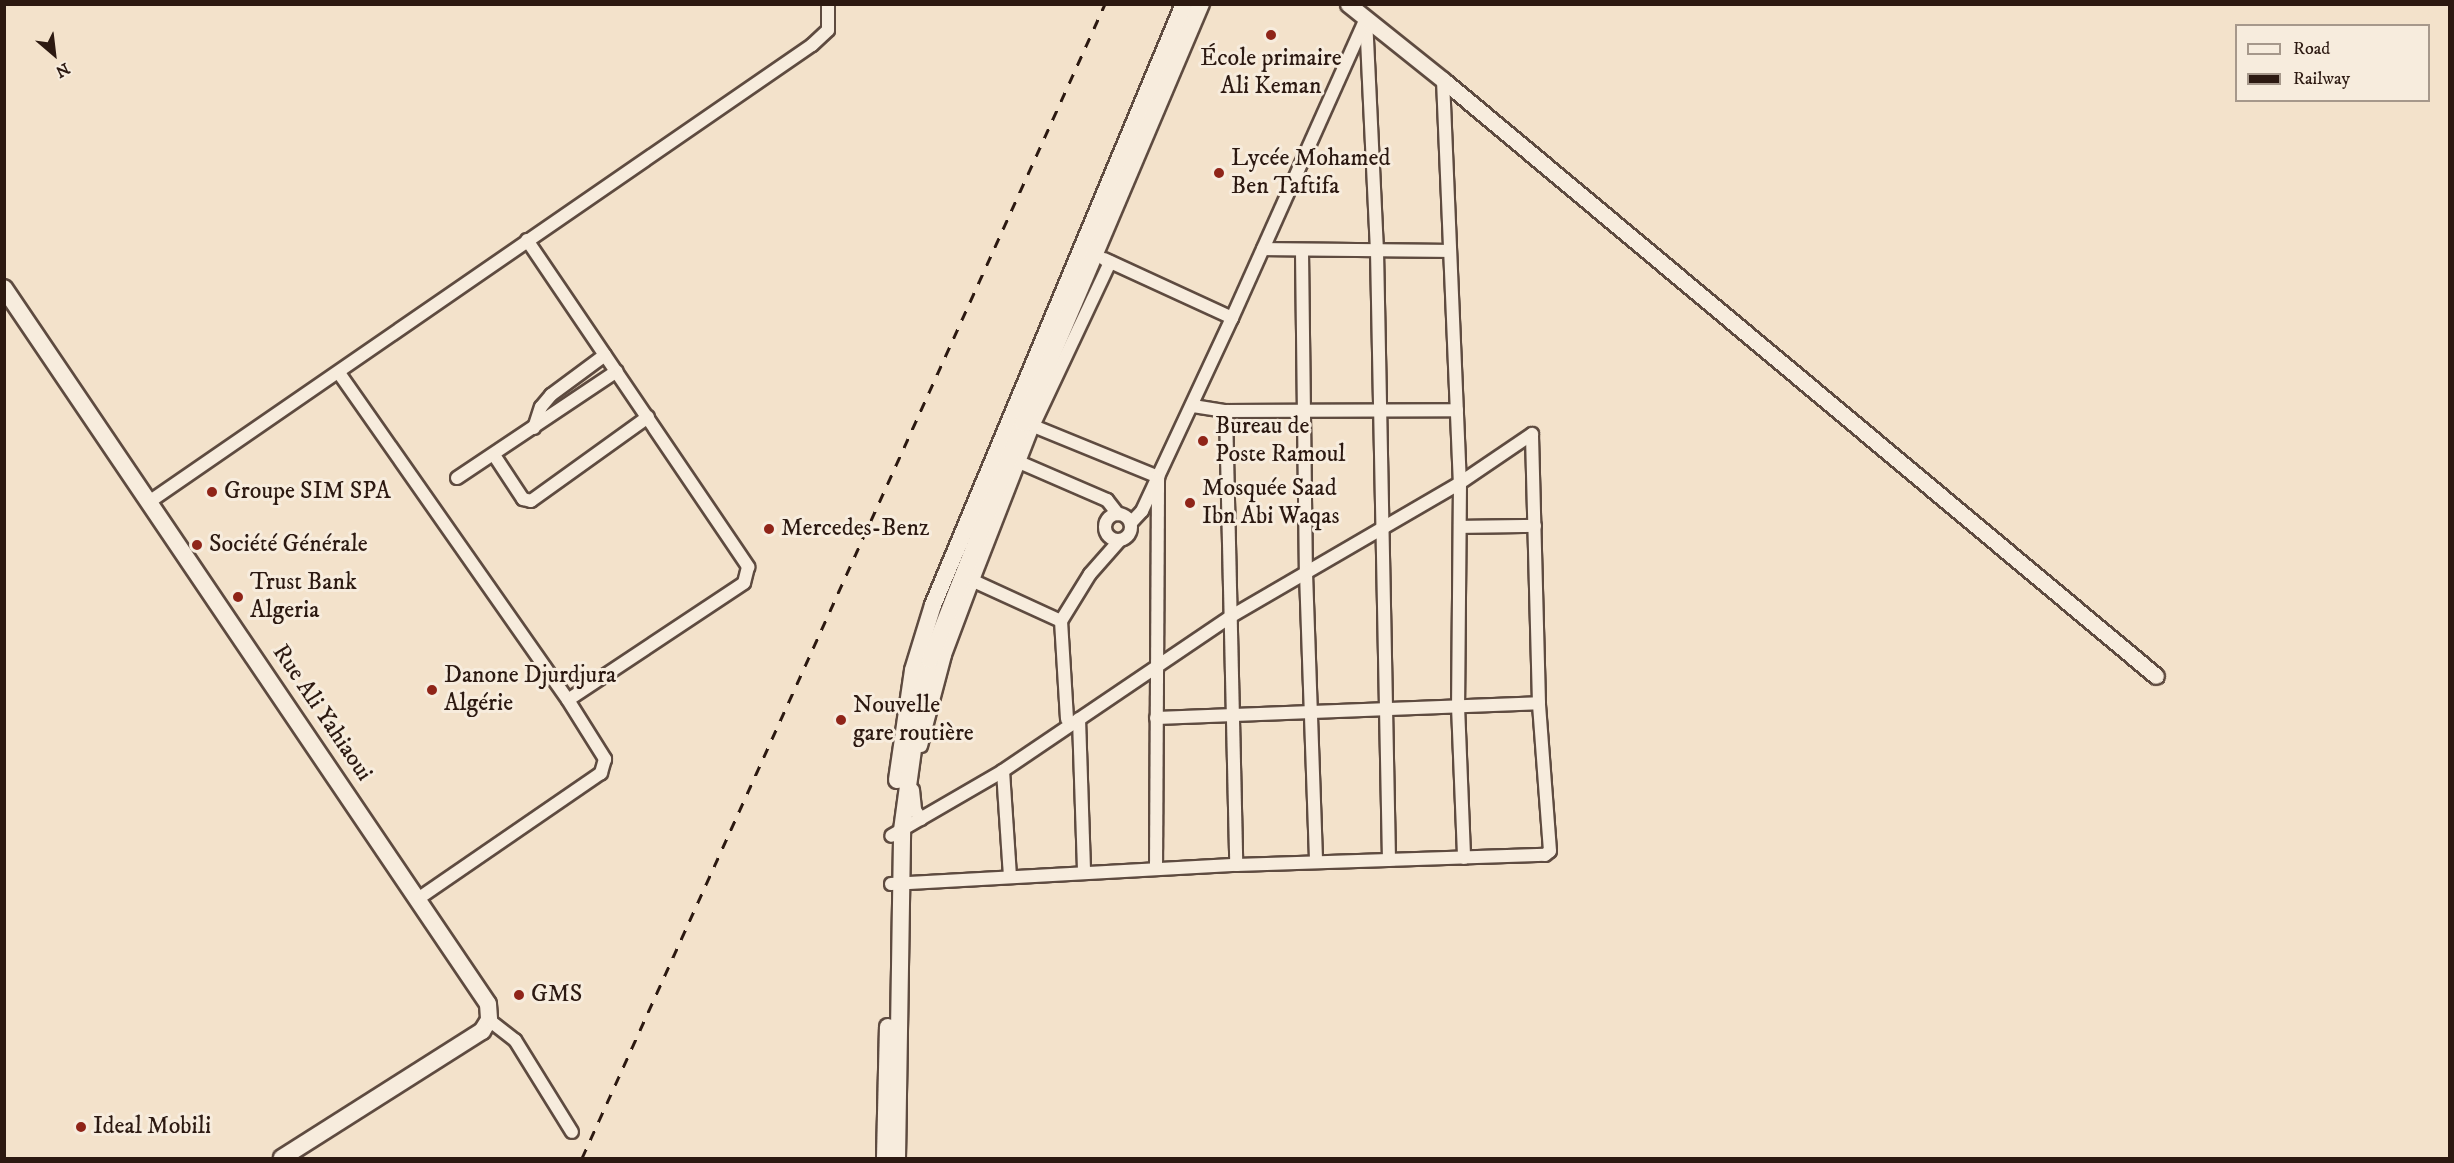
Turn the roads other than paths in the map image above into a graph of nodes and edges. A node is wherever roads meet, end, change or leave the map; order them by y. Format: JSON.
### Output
{"nodes":[{"id":1,"x":828,"y":4,"type":"edge"},
{"id":2,"x":1184,"y":4,"type":"edge"},
{"id":3,"x":1201,"y":4,"type":"edge"},
{"id":4,"x":1347,"y":4,"type":"edge"},
{"id":5,"x":1366,"y":18,"type":"junction"},
{"id":6,"x":1443,"y":80,"type":"junction"},
{"id":7,"x":527,"y":240,"type":"junction"},
{"id":8,"x":1263,"y":249,"type":"junction"},
{"id":9,"x":1377,"y":251,"type":"junction"},
{"id":10,"x":1450,"y":251,"type":"junction"},
{"id":11,"x":1302,"y":252,"type":"junction"},
{"id":12,"x":1102,"y":259,"type":"junction"},
{"id":13,"x":4,"y":288,"type":"edge"},
{"id":14,"x":1232,"y":318,"type":"junction"},
{"id":15,"x":605,"y":355,"type":"junction"},
{"id":16,"x":616,"y":371,"type":"junction"},
{"id":17,"x":339,"y":373,"type":"junction"},
{"id":18,"x":1193,"y":406,"type":"junction"},
{"id":19,"x":1303,"y":410,"type":"junction"},
{"id":20,"x":1380,"y":410,"type":"junction"},
{"id":21,"x":1457,"y":410,"type":"junction"},
{"id":22,"x":1226,"y":411,"type":"junction"},
{"id":23,"x":648,"y":417,"type":"junction"},
{"id":24,"x":1022,"y":422,"type":"junction"},
{"id":25,"x":534,"y":428,"type":"junction"},
{"id":26,"x":494,"y":455,"type":"junction"},
{"id":27,"x":1019,"y":462,"type":"junction"},
{"id":28,"x":1158,"y":477,"type":"junction"},
{"id":29,"x":457,"y":478,"type":"dead end"},
{"id":30,"x":1460,"y":483,"type":"junction"},
{"id":31,"x":149,"y":502,"type":"junction"},
{"id":32,"x":1118,"y":514,"type":"junction"},
{"id":33,"x":1131,"y":524,"type":"junction"},
{"id":34,"x":1536,"y":526,"type":"junction"},
{"id":35,"x":1460,"y":527,"type":"junction"},
{"id":36,"x":1381,"y":529,"type":"junction"},
{"id":37,"x":1120,"y":540,"type":"junction"},
{"id":38,"x":1306,"y":573,"type":"junction"},
{"id":39,"x":968,"y":578,"type":"junction"},
{"id":40,"x":1233,"y":615,"type":"junction"},
{"id":41,"x":1061,"y":621,"type":"junction"},
{"id":42,"x":1159,"y":663,"type":"junction"},
{"id":43,"x":2156,"y":676,"type":"dead end"},
{"id":44,"x":568,"y":700,"type":"junction"},
{"id":45,"x":1539,"y":703,"type":"junction"},
{"id":46,"x":1458,"y":706,"type":"junction"},
{"id":47,"x":1385,"y":710,"type":"junction"},
{"id":48,"x":1312,"y":714,"type":"junction"},
{"id":49,"x":1156,"y":718,"type":"junction"},
{"id":50,"x":1235,"y":718,"type":"junction"},
{"id":51,"x":1073,"y":719,"type":"junction"},
{"id":52,"x":1003,"y":771,"type":"junction"},
{"id":53,"x":921,"y":819,"type":"junction"},
{"id":54,"x":897,"y":833,"type":"junction"},
{"id":55,"x":1464,"y":858,"type":"junction"},
{"id":56,"x":1389,"y":860,"type":"junction"},
{"id":57,"x":1316,"y":862,"type":"junction"},
{"id":58,"x":1236,"y":865,"type":"junction"},
{"id":59,"x":1156,"y":869,"type":"junction"},
{"id":60,"x":1084,"y":873,"type":"junction"},
{"id":61,"x":1010,"y":877,"type":"junction"},
{"id":62,"x":896,"y":883,"type":"junction"},
{"id":63,"x":419,"y":897,"type":"junction"},
{"id":64,"x":489,"y":1020,"type":"junction"},
{"id":65,"x":572,"y":1132,"type":"dead end"},
{"id":66,"x":282,"y":1158,"type":"edge"},
{"id":67,"x":885,"y":1158,"type":"edge"},
{"id":68,"x":897,"y":1158,"type":"edge"}],
"edges":[{"from":1,"to":7,"type":"street"},
{"from":2,"to":24,"type":"main road"},
{"from":3,"to":12,"type":"main road"},
{"from":4,"to":5,"type":"street"},
{"from":5,"to":6,"type":"street"},
{"from":5,"to":8,"type":"street"},
{"from":5,"to":9,"type":"street"},
{"from":6,"to":10,"type":"street"},
{"from":6,"to":43,"type":"street"},
{"from":7,"to":15,"type":"street"},
{"from":7,"to":17,"type":"street"},
{"from":8,"to":11,"type":"street"},
{"from":8,"to":14,"type":"street"},
{"from":9,"to":10,"type":"street"},
{"from":9,"to":11,"type":"street"},
{"from":9,"to":20,"type":"street"},
{"from":10,"to":21,"type":"street"},
{"from":11,"to":19,"type":"street"},
{"from":12,"to":14,"type":"street"},
{"from":12,"to":24,"type":"main road"},
{"from":13,"to":31,"type":"main road","name":"Rue Ali Yahiaoui"},
{"from":14,"to":18,"type":"street"},
{"from":15,"to":16,"type":"street"},
{"from":15,"to":25,"type":"street"},
{"from":16,"to":23,"type":"street"},
{"from":16,"to":25,"type":"street"},
{"from":17,"to":31,"type":"street"},
{"from":17,"to":44,"type":"street"},
{"from":18,"to":22,"type":"street"},
{"from":18,"to":28,"type":"street"},
{"from":19,"to":20,"type":"street"},
{"from":19,"to":22,"type":"street"},
{"from":19,"to":38,"type":"street"},
{"from":20,"to":21,"type":"street"},
{"from":20,"to":36,"type":"street"},
{"from":21,"to":30,"type":"street"},
{"from":22,"to":40,"type":"street"},
{"from":23,"to":26,"type":"street"},
{"from":23,"to":44,"type":"street"},
{"from":24,"to":27,"type":"street"},
{"from":24,"to":28,"type":"street"},
{"from":24,"to":39,"type":"main road"},
{"from":24,"to":54,"type":"main road"},
{"from":25,"to":26,"type":"street"},
{"from":26,"to":29,"type":"street"},
{"from":27,"to":32,"type":"street"},
{"from":27,"to":39,"type":"street"},
{"from":28,"to":33,"type":"street"},
{"from":28,"to":42,"type":"street"},
{"from":30,"to":34,"type":"street"},
{"from":30,"to":35,"type":"street"},
{"from":30,"to":36,"type":"street"},
{"from":31,"to":63,"type":"main road","name":"Rue Ali Yahiaoui"},
{"from":32,"to":33,"type":"street"},
{"from":32,"to":37,"type":"street"},
{"from":33,"to":37,"type":"street"},
{"from":34,"to":35,"type":"street"},
{"from":34,"to":45,"type":"street"},
{"from":35,"to":46,"type":"street"},
{"from":36,"to":38,"type":"street"},
{"from":36,"to":47,"type":"street"},
{"from":37,"to":41,"type":"street"},
{"from":38,"to":40,"type":"street"},
{"from":38,"to":48,"type":"street"},
{"from":39,"to":41,"type":"street"},
{"from":39,"to":53,"type":"street"},
{"from":39,"to":54,"type":"main road"},
{"from":40,"to":42,"type":"street"},
{"from":40,"to":50,"type":"street"},
{"from":41,"to":51,"type":"street"},
{"from":42,"to":49,"type":"street"},
{"from":42,"to":51,"type":"street"},
{"from":44,"to":63,"type":"street"},
{"from":45,"to":46,"type":"street"},
{"from":45,"to":55,"type":"street"},
{"from":46,"to":47,"type":"street"},
{"from":46,"to":55,"type":"street"},
{"from":47,"to":48,"type":"street"},
{"from":47,"to":56,"type":"street"},
{"from":48,"to":50,"type":"street"},
{"from":48,"to":57,"type":"street"},
{"from":49,"to":50,"type":"street"},
{"from":49,"to":59,"type":"street"},
{"from":50,"to":58,"type":"street"},
{"from":51,"to":52,"type":"street"},
{"from":51,"to":60,"type":"street"},
{"from":52,"to":53,"type":"street"},
{"from":52,"to":61,"type":"street"},
{"from":53,"to":54,"type":"street"},
{"from":54,"to":62,"type":"main road"},
{"from":55,"to":56,"type":"street"},
{"from":56,"to":57,"type":"street"},
{"from":57,"to":58,"type":"street"},
{"from":58,"to":59,"type":"street"},
{"from":59,"to":60,"type":"street"},
{"from":60,"to":61,"type":"street"},
{"from":61,"to":62,"type":"street"},
{"from":62,"to":67,"type":"main road"},
{"from":62,"to":68,"type":"main road"},
{"from":63,"to":64,"type":"main road","name":"Rue Ali Yahiaoui"},
{"from":64,"to":65,"type":"street"},
{"from":64,"to":66,"type":"main road"}]}
